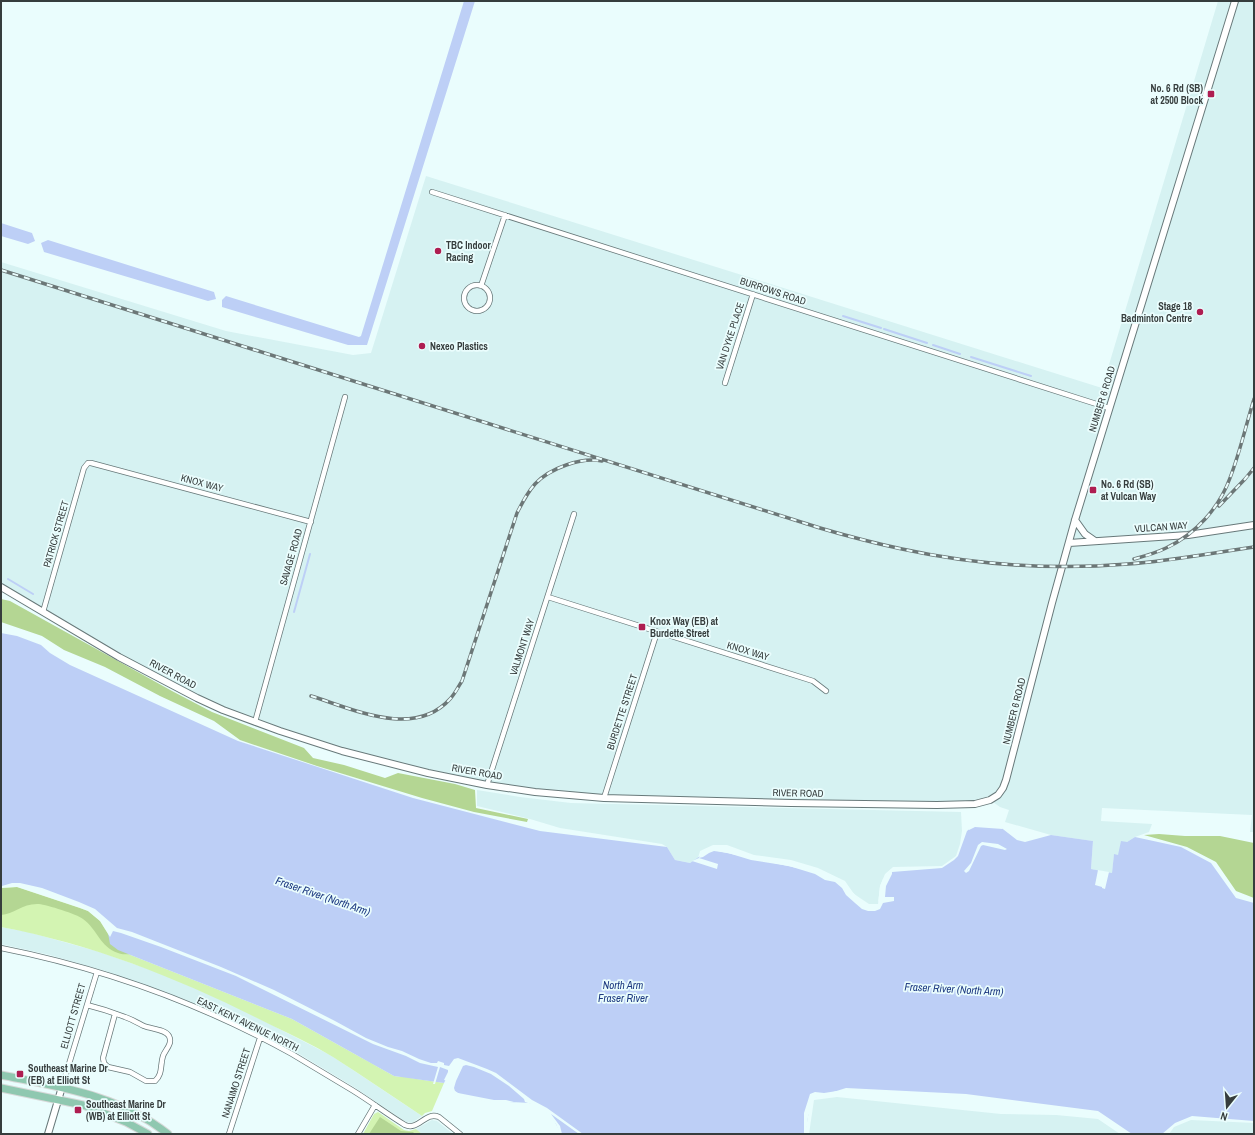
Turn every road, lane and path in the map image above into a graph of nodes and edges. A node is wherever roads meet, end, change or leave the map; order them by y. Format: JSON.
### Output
{"nodes":[{"id":1,"x":1235,"y":1,"type":"edge"},
{"id":2,"x":432,"y":192,"type":"dead end"},
{"id":3,"x":505,"y":215,"type":"junction"},
{"id":4,"x":481,"y":286,"type":"junction"},
{"id":5,"x":753,"y":294,"type":"junction"},
{"id":6,"x":725,"y":383,"type":"dead end"},
{"id":7,"x":345,"y":397,"type":"dead end"},
{"id":8,"x":1110,"y":408,"type":"junction"},
{"id":9,"x":88,"y":463,"type":"joint"},
{"id":10,"x":574,"y":514,"type":"dead end"},
{"id":11,"x":1075,"y":520,"type":"junction"},
{"id":12,"x":311,"y":522,"type":"junction"},
{"id":13,"x":1254,"y":525,"type":"edge"},
{"id":14,"x":1095,"y":542,"type":"junction"},
{"id":15,"x":1069,"y":543,"type":"junction"},
{"id":16,"x":1,"y":587,"type":"edge"},
{"id":17,"x":548,"y":597,"type":"junction"},
{"id":18,"x":43,"y":612,"type":"junction"},
{"id":19,"x":657,"y":632,"type":"junction"},
{"id":20,"x":826,"y":691,"type":"dead end"},
{"id":21,"x":255,"y":722,"type":"junction"},
{"id":22,"x":487,"y":785,"type":"junction"},
{"id":23,"x":604,"y":798,"type":"junction"},
{"id":24,"x":990,"y":800,"type":"joint"},
{"id":25,"x":1,"y":948,"type":"edge"},
{"id":26,"x":97,"y":972,"type":"junction"},
{"id":27,"x":87,"y":1005,"type":"junction"},
{"id":28,"x":115,"y":1014,"type":"junction"},
{"id":29,"x":260,"y":1038,"type":"junction"},
{"id":30,"x":1,"y":1075,"type":"edge"},
{"id":31,"x":62,"y":1087,"type":"junction"},
{"id":32,"x":1,"y":1088,"type":"edge"},
{"id":33,"x":59,"y":1099,"type":"junction"},
{"id":34,"x":375,"y":1105,"type":"junction"},
{"id":35,"x":48,"y":1134,"type":"edge"},
{"id":36,"x":148,"y":1134,"type":"edge"},
{"id":37,"x":168,"y":1134,"type":"edge"},
{"id":38,"x":230,"y":1134,"type":"edge"},
{"id":39,"x":358,"y":1134,"type":"edge"},
{"id":40,"x":460,"y":1134,"type":"edge"}],
"edges":[{"from":1,"to":8,"type":"street","name":"NUMBER 6 ROAD"},
{"from":2,"to":3,"type":"street","name":"BURROWS ROAD"},
{"from":3,"to":4,"type":"street"},
{"from":3,"to":5,"type":"street","name":"BURROWS ROAD"},
{"from":4,"to":4,"type":"street"},
{"from":5,"to":6,"type":"street","name":"VAN DYKE PLACE"},
{"from":5,"to":8,"type":"street","name":"BURROWS ROAD"},
{"from":7,"to":12,"type":"street","name":"SAVAGE ROAD"},
{"from":8,"to":11,"type":"street","name":"NUMBER 6 ROAD"},
{"from":9,"to":12,"type":"street","name":"KNOX WAY"},
{"from":9,"to":18,"type":"street","name":"PATRICK STREET"},
{"from":10,"to":17,"type":"street","name":"VALMONT WAY"},
{"from":11,"to":14,"type":"street"},
{"from":11,"to":15,"type":"street","name":"NUMBER 6 ROAD"},
{"from":12,"to":21,"type":"street","name":"SAVAGE ROAD"},
{"from":13,"to":14,"type":"street","name":"VULCAN WAY"},
{"from":14,"to":15,"type":"street","name":"VULCAN WAY"},
{"from":15,"to":24,"type":"street","name":"NUMBER 6 ROAD"},
{"from":16,"to":18,"type":"street","name":"RIVER ROAD"},
{"from":17,"to":19,"type":"street","name":"KNOX WAY"},
{"from":17,"to":22,"type":"street","name":"VALMONT WAY"},
{"from":18,"to":21,"type":"street","name":"RIVER ROAD"},
{"from":19,"to":20,"type":"street","name":"KNOX WAY"},
{"from":19,"to":23,"type":"street","name":"BURDETTE STREET"},
{"from":21,"to":22,"type":"street","name":"RIVER ROAD"},
{"from":22,"to":23,"type":"street","name":"RIVER ROAD"},
{"from":23,"to":24,"type":"street","name":"RIVER ROAD"},
{"from":25,"to":26,"type":"street","name":"EAST KENT AVENUE NORTH"},
{"from":26,"to":27,"type":"street","name":"ELLIOTT STREET"},
{"from":26,"to":29,"type":"street","name":"EAST KENT AVENUE NORTH"},
{"from":27,"to":28,"type":"street"},
{"from":27,"to":31,"type":"street","name":"ELLIOTT STREET"},
{"from":28,"to":28,"type":"street"},
{"from":29,"to":34,"type":"street","name":"EAST KENT AVENUE NORTH"},
{"from":29,"to":38,"type":"street","name":"NANAIMO STREET"},
{"from":30,"to":31,"type":"main road"},
{"from":31,"to":33,"type":"street","name":"ELLIOTT STREET"},
{"from":31,"to":37,"type":"main road"},
{"from":32,"to":33,"type":"main road"},
{"from":33,"to":35,"type":"street","name":"ELLIOTT STREET"},
{"from":33,"to":36,"type":"main road"},
{"from":34,"to":39,"type":"street"},
{"from":34,"to":40,"type":"street","name":"EAST KENT AVENUE NORTH"}]}
